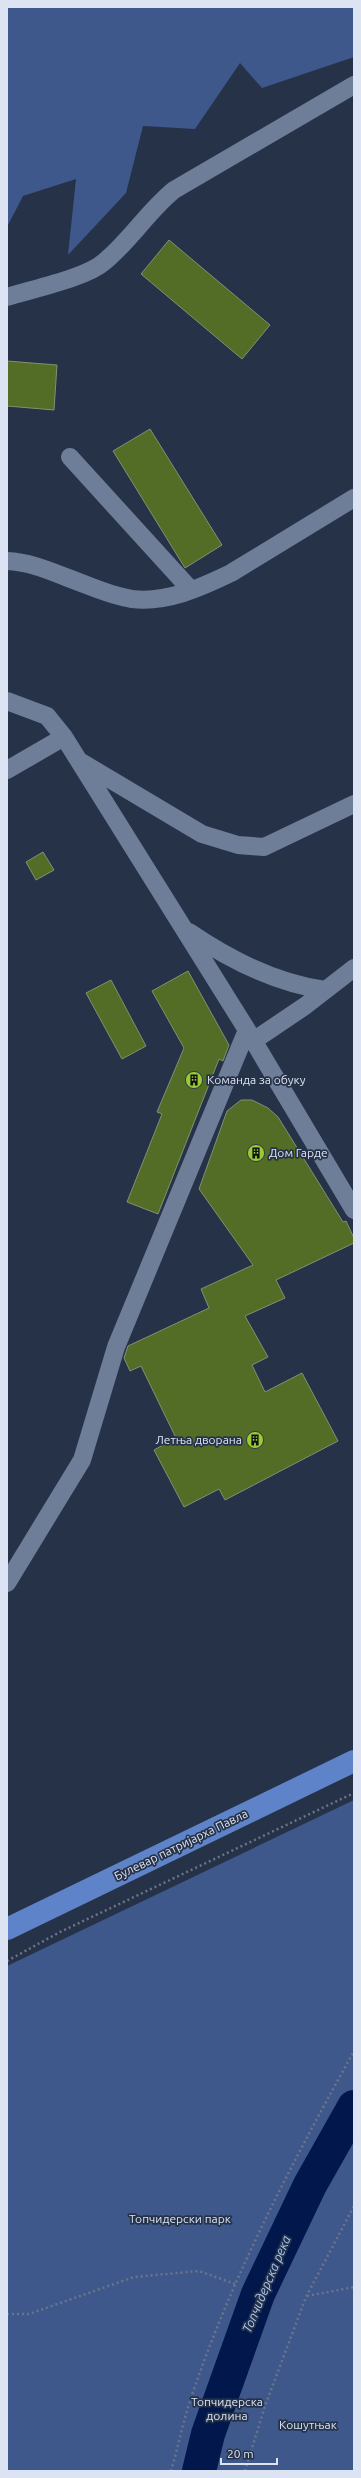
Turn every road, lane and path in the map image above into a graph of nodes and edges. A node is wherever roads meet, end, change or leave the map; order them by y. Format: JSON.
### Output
{"nodes":[{"id":1,"x":354,"y":85,"type":"edge"},
{"id":2,"x":7,"y":297,"type":"edge"},
{"id":3,"x":70,"y":458,"type":"dead end"},
{"id":4,"x":354,"y":498,"type":"edge"},
{"id":5,"x":7,"y":561,"type":"edge"},
{"id":6,"x":191,"y":590,"type":"junction"},
{"id":7,"x":7,"y":700,"type":"edge"},
{"id":8,"x":64,"y":737,"type":"junction"},
{"id":9,"x":78,"y":760,"type":"junction"},
{"id":10,"x":7,"y":770,"type":"edge"},
{"id":11,"x":354,"y":804,"type":"edge"},
{"id":12,"x":183,"y":929,"type":"junction"},
{"id":13,"x":354,"y":968,"type":"edge"},
{"id":14,"x":325,"y":990,"type":"junction"},
{"id":15,"x":250,"y":1036,"type":"junction"},
{"id":16,"x":354,"y":1210,"type":"edge"},
{"id":17,"x":7,"y":1583,"type":"edge"},
{"id":18,"x":354,"y":1761,"type":"edge"},
{"id":19,"x":354,"y":1794,"type":"edge"},
{"id":20,"x":7,"y":1929,"type":"edge"},
{"id":21,"x":7,"y":1961,"type":"edge"},
{"id":22,"x":354,"y":2051,"type":"edge"},
{"id":23,"x":354,"y":2206,"type":"edge"},
{"id":24,"x":235,"y":2284,"type":"junction"},
{"id":25,"x":354,"y":2288,"type":"edge"},
{"id":26,"x":306,"y":2297,"type":"junction"},
{"id":27,"x":7,"y":2314,"type":"edge"},
{"id":28,"x":171,"y":2471,"type":"edge"},
{"id":29,"x":245,"y":2471,"type":"edge"}],
"edges":[{"from":1,"to":2,"type":"lane"},
{"from":3,"to":6,"type":"lane"},
{"from":4,"to":6,"type":"lane"},
{"from":5,"to":6,"type":"lane"},
{"from":7,"to":8,"type":"lane"},
{"from":8,"to":9,"type":"lane"},
{"from":8,"to":10,"type":"lane"},
{"from":9,"to":11,"type":"lane"},
{"from":9,"to":12,"type":"lane"},
{"from":12,"to":14,"type":"lane"},
{"from":12,"to":15,"type":"lane"},
{"from":13,"to":14,"type":"lane"},
{"from":14,"to":15,"type":"lane"},
{"from":15,"to":16,"type":"lane"},
{"from":15,"to":17,"type":"lane"},
{"from":18,"to":20,"type":"main road","name":"Булевар патријарха Павла"},
{"from":19,"to":21,"type":"path"},
{"from":22,"to":24,"type":"path"},
{"from":23,"to":26,"type":"path"},
{"from":24,"to":27,"type":"path"},
{"from":24,"to":28,"type":"path"},
{"from":25,"to":26,"type":"path"},
{"from":26,"to":29,"type":"path"}]}
